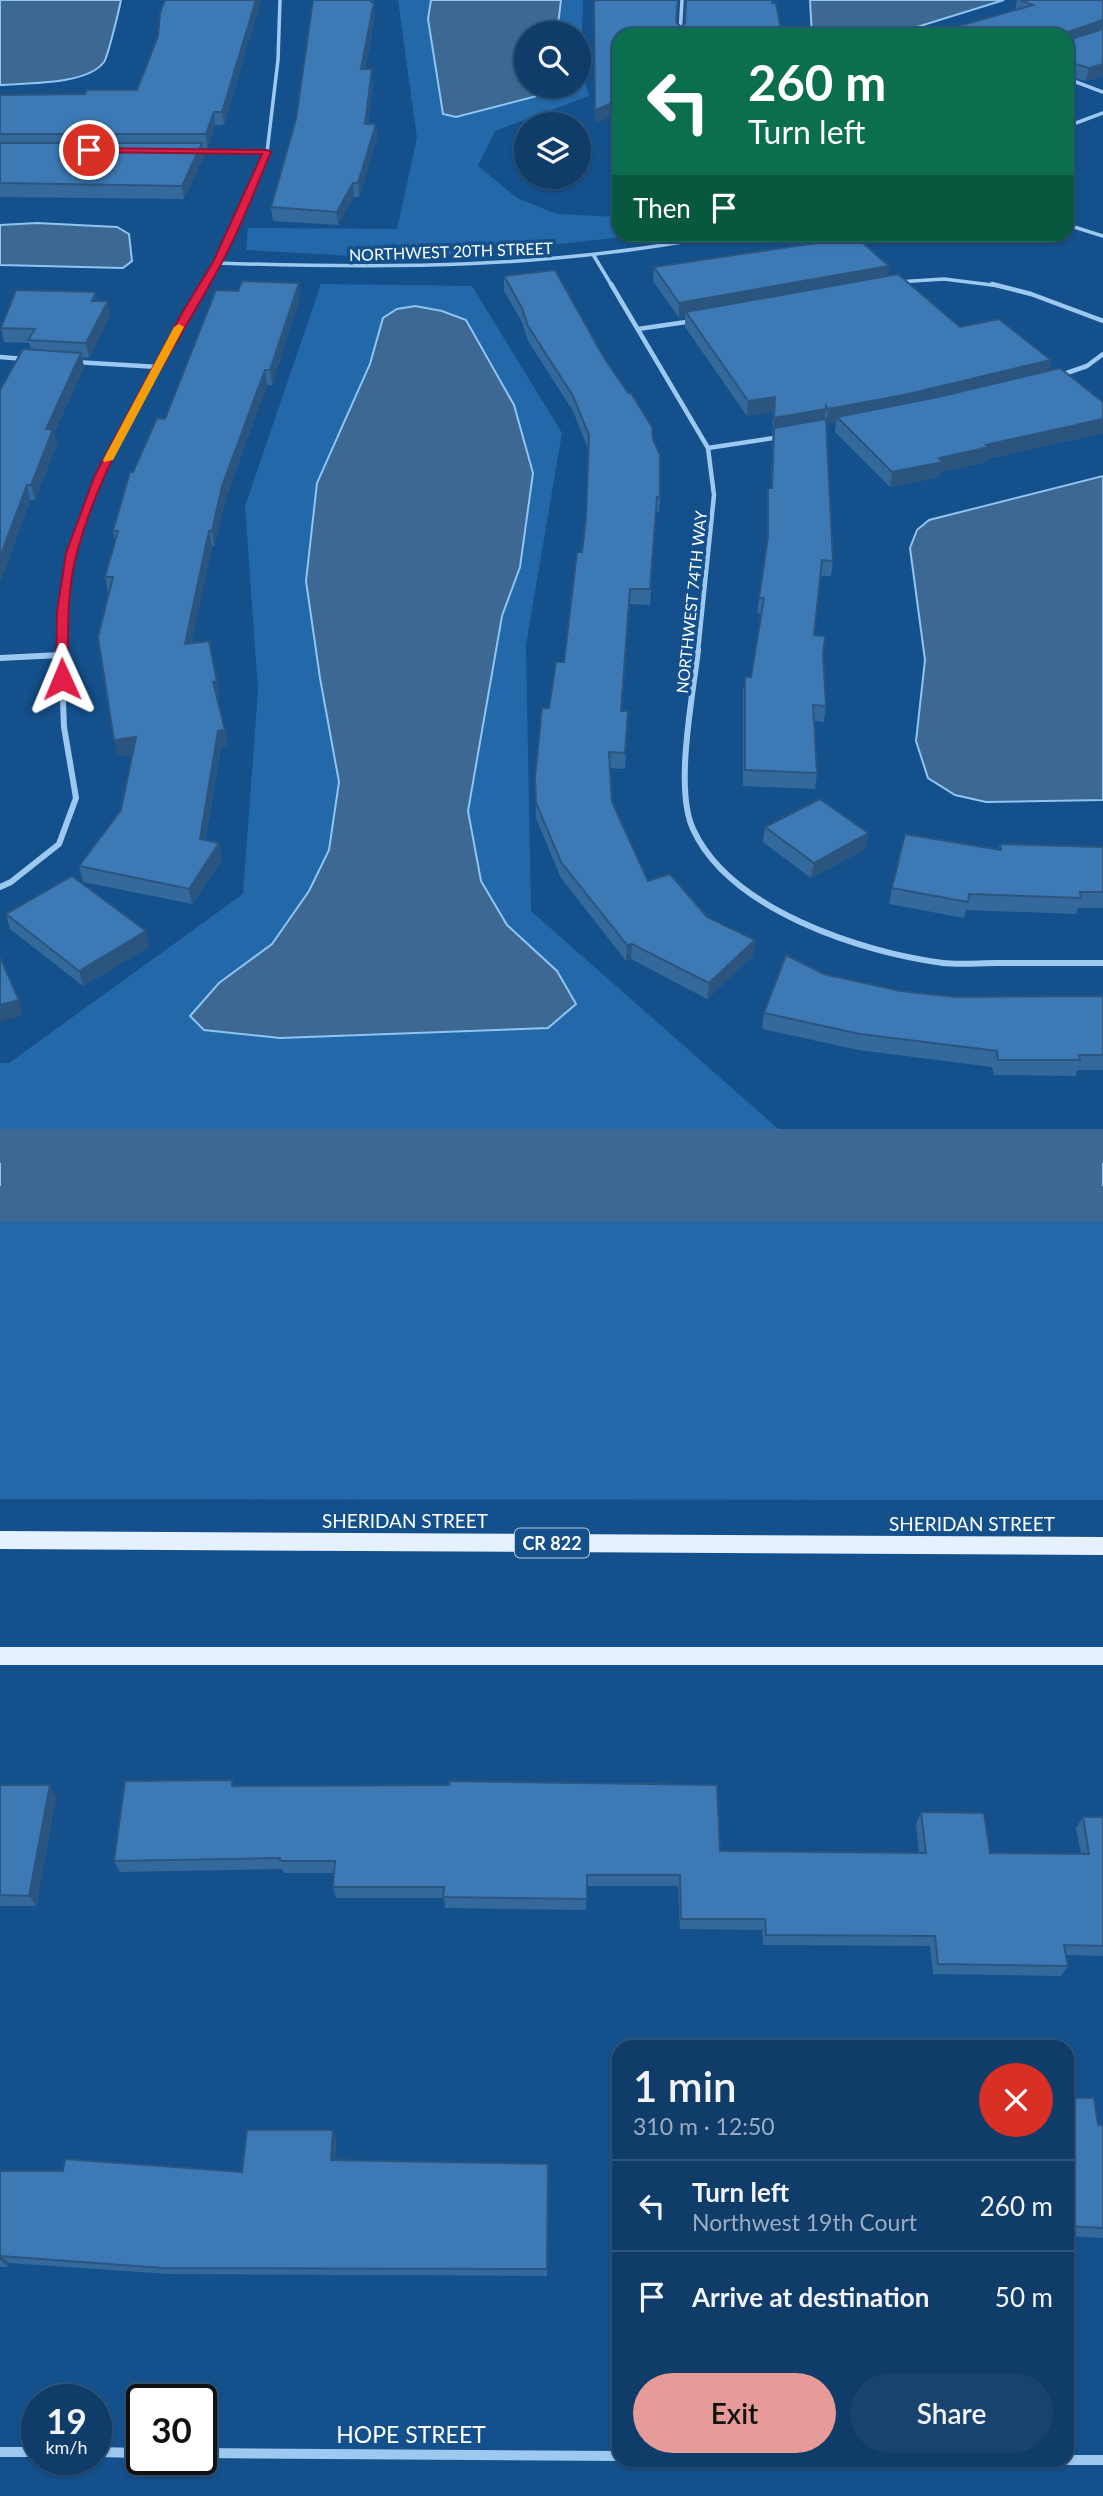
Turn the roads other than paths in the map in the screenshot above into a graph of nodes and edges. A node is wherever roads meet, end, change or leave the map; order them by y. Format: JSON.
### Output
{"nodes":[{"id":1,"x":280,"y":0,"type":"edge"},
{"id":2,"x":682,"y":0,"type":"edge"},
{"id":3,"x":680,"y":28,"type":"edge"},
{"id":4,"x":1074,"y":81,"type":"edge"},
{"id":5,"x":1103,"y":92,"type":"edge"},
{"id":6,"x":1103,"y":113,"type":"edge"},
{"id":7,"x":1074,"y":124,"type":"edge"},
{"id":8,"x":185,"y":151,"type":"edge"},
{"id":9,"x":267,"y":152,"type":"junction"},
{"id":10,"x":1074,"y":227,"type":"edge"},
{"id":11,"x":1103,"y":236,"type":"edge"},
{"id":12,"x":691,"y":242,"type":"edge"},
{"id":13,"x":594,"y":256,"type":"junction"},
{"id":14,"x":218,"y":262,"type":"junction"},
{"id":15,"x":894,"y":283,"type":"edge"},
{"id":16,"x":706,"y":318,"type":"edge"},
{"id":17,"x":1103,"y":321,"type":"edge"},
{"id":18,"x":638,"y":329,"type":"junction"},
{"id":19,"x":1103,"y":354,"type":"edge"},
{"id":20,"x":0,"y":357,"type":"edge"},
{"id":21,"x":26,"y":359,"type":"edge"},
{"id":22,"x":66,"y":361,"type":"edge"},
{"id":23,"x":158,"y":367,"type":"junction"},
{"id":24,"x":1052,"y":378,"type":"edge"},
{"id":25,"x":785,"y":436,"type":"edge"},
{"id":26,"x":708,"y":448,"type":"junction"},
{"id":27,"x":60,"y":654,"type":"junction"},
{"id":28,"x":0,"y":658,"type":"edge"},
{"id":29,"x":0,"y":887,"type":"edge"},
{"id":30,"x":1103,"y":963,"type":"edge"},
{"id":31,"x":0,"y":1540,"type":"edge"},
{"id":32,"x":1103,"y":1546,"type":"edge"},
{"id":33,"x":0,"y":1656,"type":"edge"},
{"id":34,"x":1103,"y":1657,"type":"edge"},
{"id":35,"x":0,"y":2452,"type":"edge"},
{"id":36,"x":21,"y":2452,"type":"edge"},
{"id":37,"x":217,"y":2453,"type":"edge"},
{"id":38,"x":612,"y":2456,"type":"edge"},
{"id":39,"x":1074,"y":2460,"type":"edge"},
{"id":40,"x":1103,"y":2460,"type":"edge"}],
"edges":[{"from":1,"to":9,"type":"street"},
{"from":2,"to":3,"type":"street"},
{"from":4,"to":5,"type":"street"},
{"from":6,"to":7,"type":"street"},
{"from":8,"to":9,"type":"street"},
{"from":9,"to":14,"type":"street"},
{"from":10,"to":11,"type":"street"},
{"from":12,"to":13,"type":"street","name":"NORTHWEST 20TH STREET"},
{"from":13,"to":14,"type":"street","name":"NORTHWEST 20TH STREET"},
{"from":13,"to":18,"type":"street","name":"NORTHWEST 74TH WAY"},
{"from":14,"to":23,"type":"street"},
{"from":15,"to":17,"type":"street"},
{"from":16,"to":18,"type":"street"},
{"from":18,"to":26,"type":"street","name":"NORTHWEST 74TH WAY"},
{"from":19,"to":24,"type":"street"},
{"from":20,"to":21,"type":"street"},
{"from":22,"to":23,"type":"street"},
{"from":23,"to":27,"type":"street"},
{"from":25,"to":26,"type":"street"},
{"from":26,"to":30,"type":"street","name":"NORTHWEST 74TH WAY"},
{"from":27,"to":28,"type":"street"},
{"from":27,"to":29,"type":"street"},
{"from":31,"to":32,"type":"main road","name":"SHERIDAN STREET","number":"CR 822"},
{"from":33,"to":34,"type":"main road"},
{"from":35,"to":36,"type":"street"},
{"from":37,"to":38,"type":"street","name":"HOPE STREET"},
{"from":39,"to":40,"type":"street"}]}
